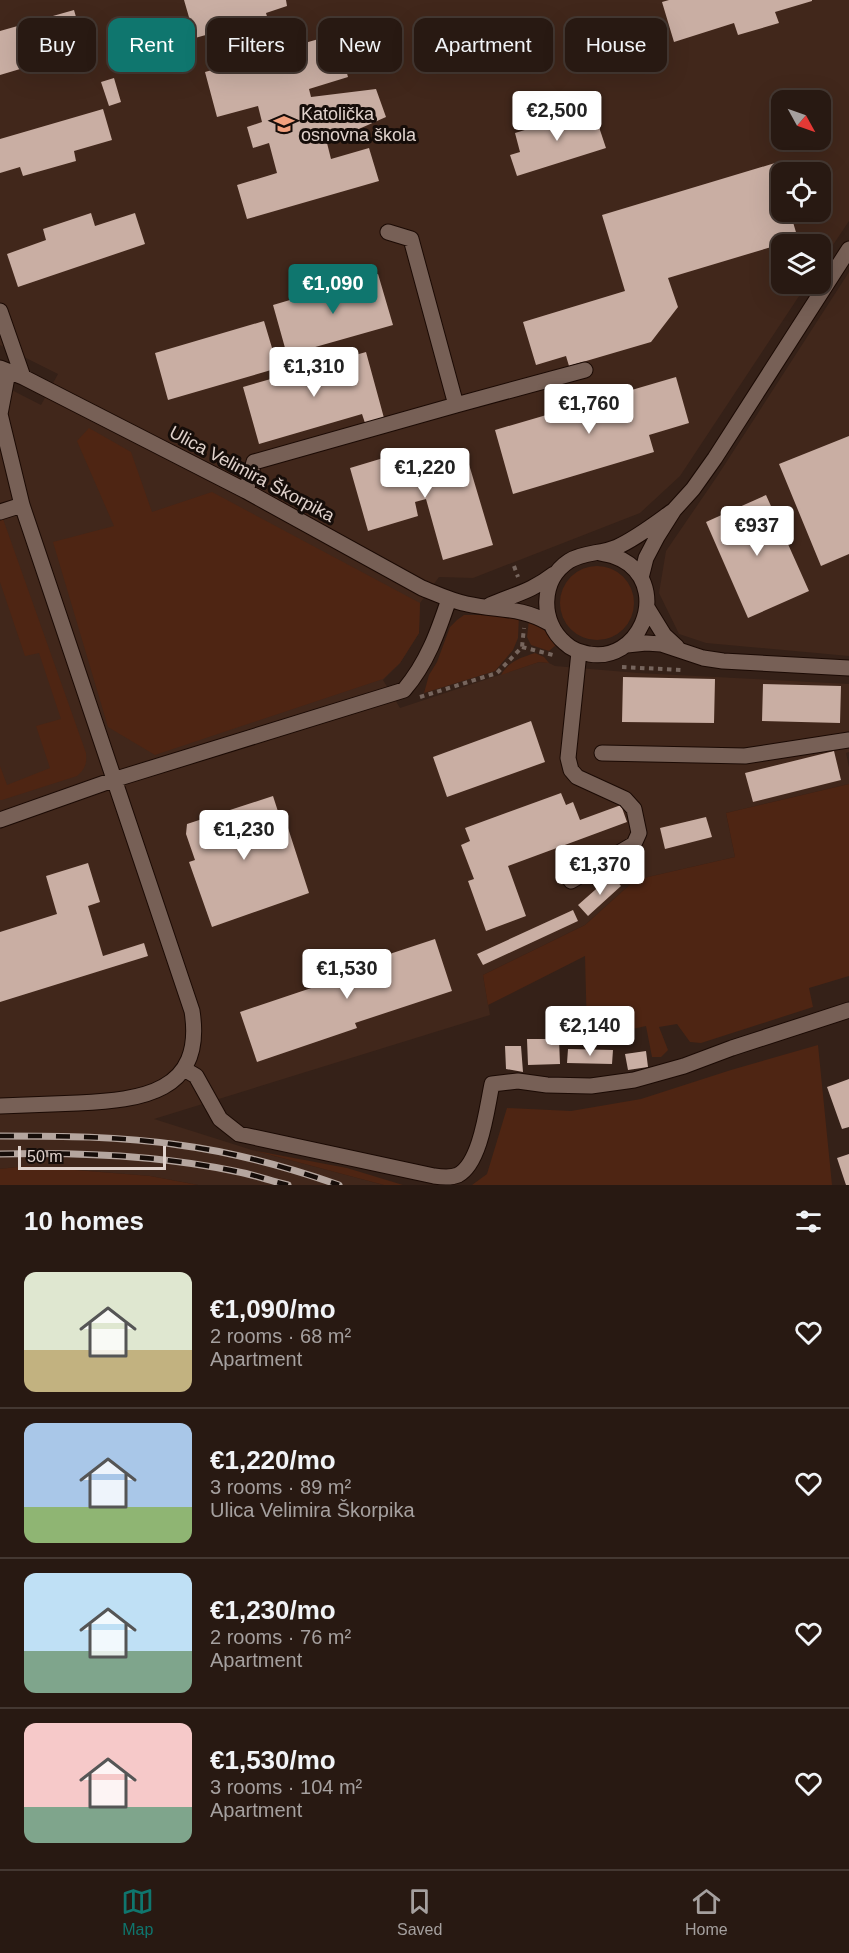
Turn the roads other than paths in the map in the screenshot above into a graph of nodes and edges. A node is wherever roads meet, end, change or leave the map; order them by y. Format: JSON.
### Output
{"nodes":[{"id":1,"x":388,"y":232,"type":"dead end"},
{"id":2,"x":849,"y":249,"type":"edge"},
{"id":3,"x":0,"y":310,"type":"edge"},
{"id":4,"x":4,"y":370,"type":"edge"},
{"id":5,"x":585,"y":370,"type":"dead end"},
{"id":6,"x":23,"y":377,"type":"junction"},
{"id":7,"x":456,"y":405,"type":"junction"},
{"id":8,"x":246,"y":491,"type":"junction"},
{"id":9,"x":22,"y":505,"type":"junction"},
{"id":10,"x":674,"y":510,"type":"junction"},
{"id":11,"x":0,"y":512,"type":"edge"},
{"id":12,"x":600,"y":553,"type":"junction"},
{"id":13,"x":556,"y":573,"type":"junction"},
{"id":14,"x":641,"y":578,"type":"junction"},
{"id":15,"x":449,"y":599,"type":"junction"},
{"id":16,"x":488,"y":606,"type":"junction"},
{"id":17,"x":648,"y":609,"type":"junction"},
{"id":18,"x":549,"y":623,"type":"junction"},
{"id":19,"x":627,"y":645,"type":"junction"},
{"id":20,"x":679,"y":649,"type":"junction"},
{"id":21,"x":579,"y":652,"type":"junction"},
{"id":22,"x":849,"y":668,"type":"edge"},
{"id":23,"x":849,"y":740,"type":"edge"},
{"id":24,"x":602,"y":753,"type":"dead end"},
{"id":25,"x":113,"y":780,"type":"junction"},
{"id":26,"x":0,"y":820,"type":"edge"},
{"id":27,"x":571,"y":881,"type":"dead end"},
{"id":28,"x":849,"y":1010,"type":"edge"},
{"id":29,"x":184,"y":1069,"type":"junction"},
{"id":30,"x":0,"y":1106,"type":"edge"}],
"edges":[{"from":1,"to":7,"type":"street"},
{"from":2,"to":10,"type":"street"},
{"from":3,"to":6,"type":"street"},
{"from":4,"to":6,"type":"street","name":"Ulica Velimira Škorpika"},
{"from":4,"to":9,"type":"street"},
{"from":5,"to":7,"type":"street"},
{"from":6,"to":8,"type":"street","name":"Ulica Velimira Škorpika"},
{"from":7,"to":8,"type":"street"},
{"from":8,"to":15,"type":"street","name":"Ulica Velimira Škorpika"},
{"from":9,"to":11,"type":"street"},
{"from":9,"to":25,"type":"street"},
{"from":10,"to":12,"type":"street"},
{"from":10,"to":14,"type":"street"},
{"from":12,"to":13,"type":"street"},
{"from":12,"to":14,"type":"street"},
{"from":13,"to":16,"type":"street","name":"Ulica Velimira Škorpika"},
{"from":13,"to":18,"type":"street"},
{"from":14,"to":17,"type":"street"},
{"from":15,"to":16,"type":"street","name":"Ulica Velimira Škorpika"},
{"from":15,"to":25,"type":"street"},
{"from":16,"to":18,"type":"street","name":"Ulica Velimira Škorpika"},
{"from":17,"to":19,"type":"street"},
{"from":17,"to":20,"type":"street"},
{"from":18,"to":21,"type":"street"},
{"from":19,"to":20,"type":"street"},
{"from":19,"to":21,"type":"street"},
{"from":20,"to":22,"type":"street"},
{"from":21,"to":27,"type":"street"},
{"from":23,"to":24,"type":"street"},
{"from":25,"to":26,"type":"street"},
{"from":25,"to":29,"type":"street"},
{"from":28,"to":29,"type":"street"},
{"from":29,"to":30,"type":"street"}]}
